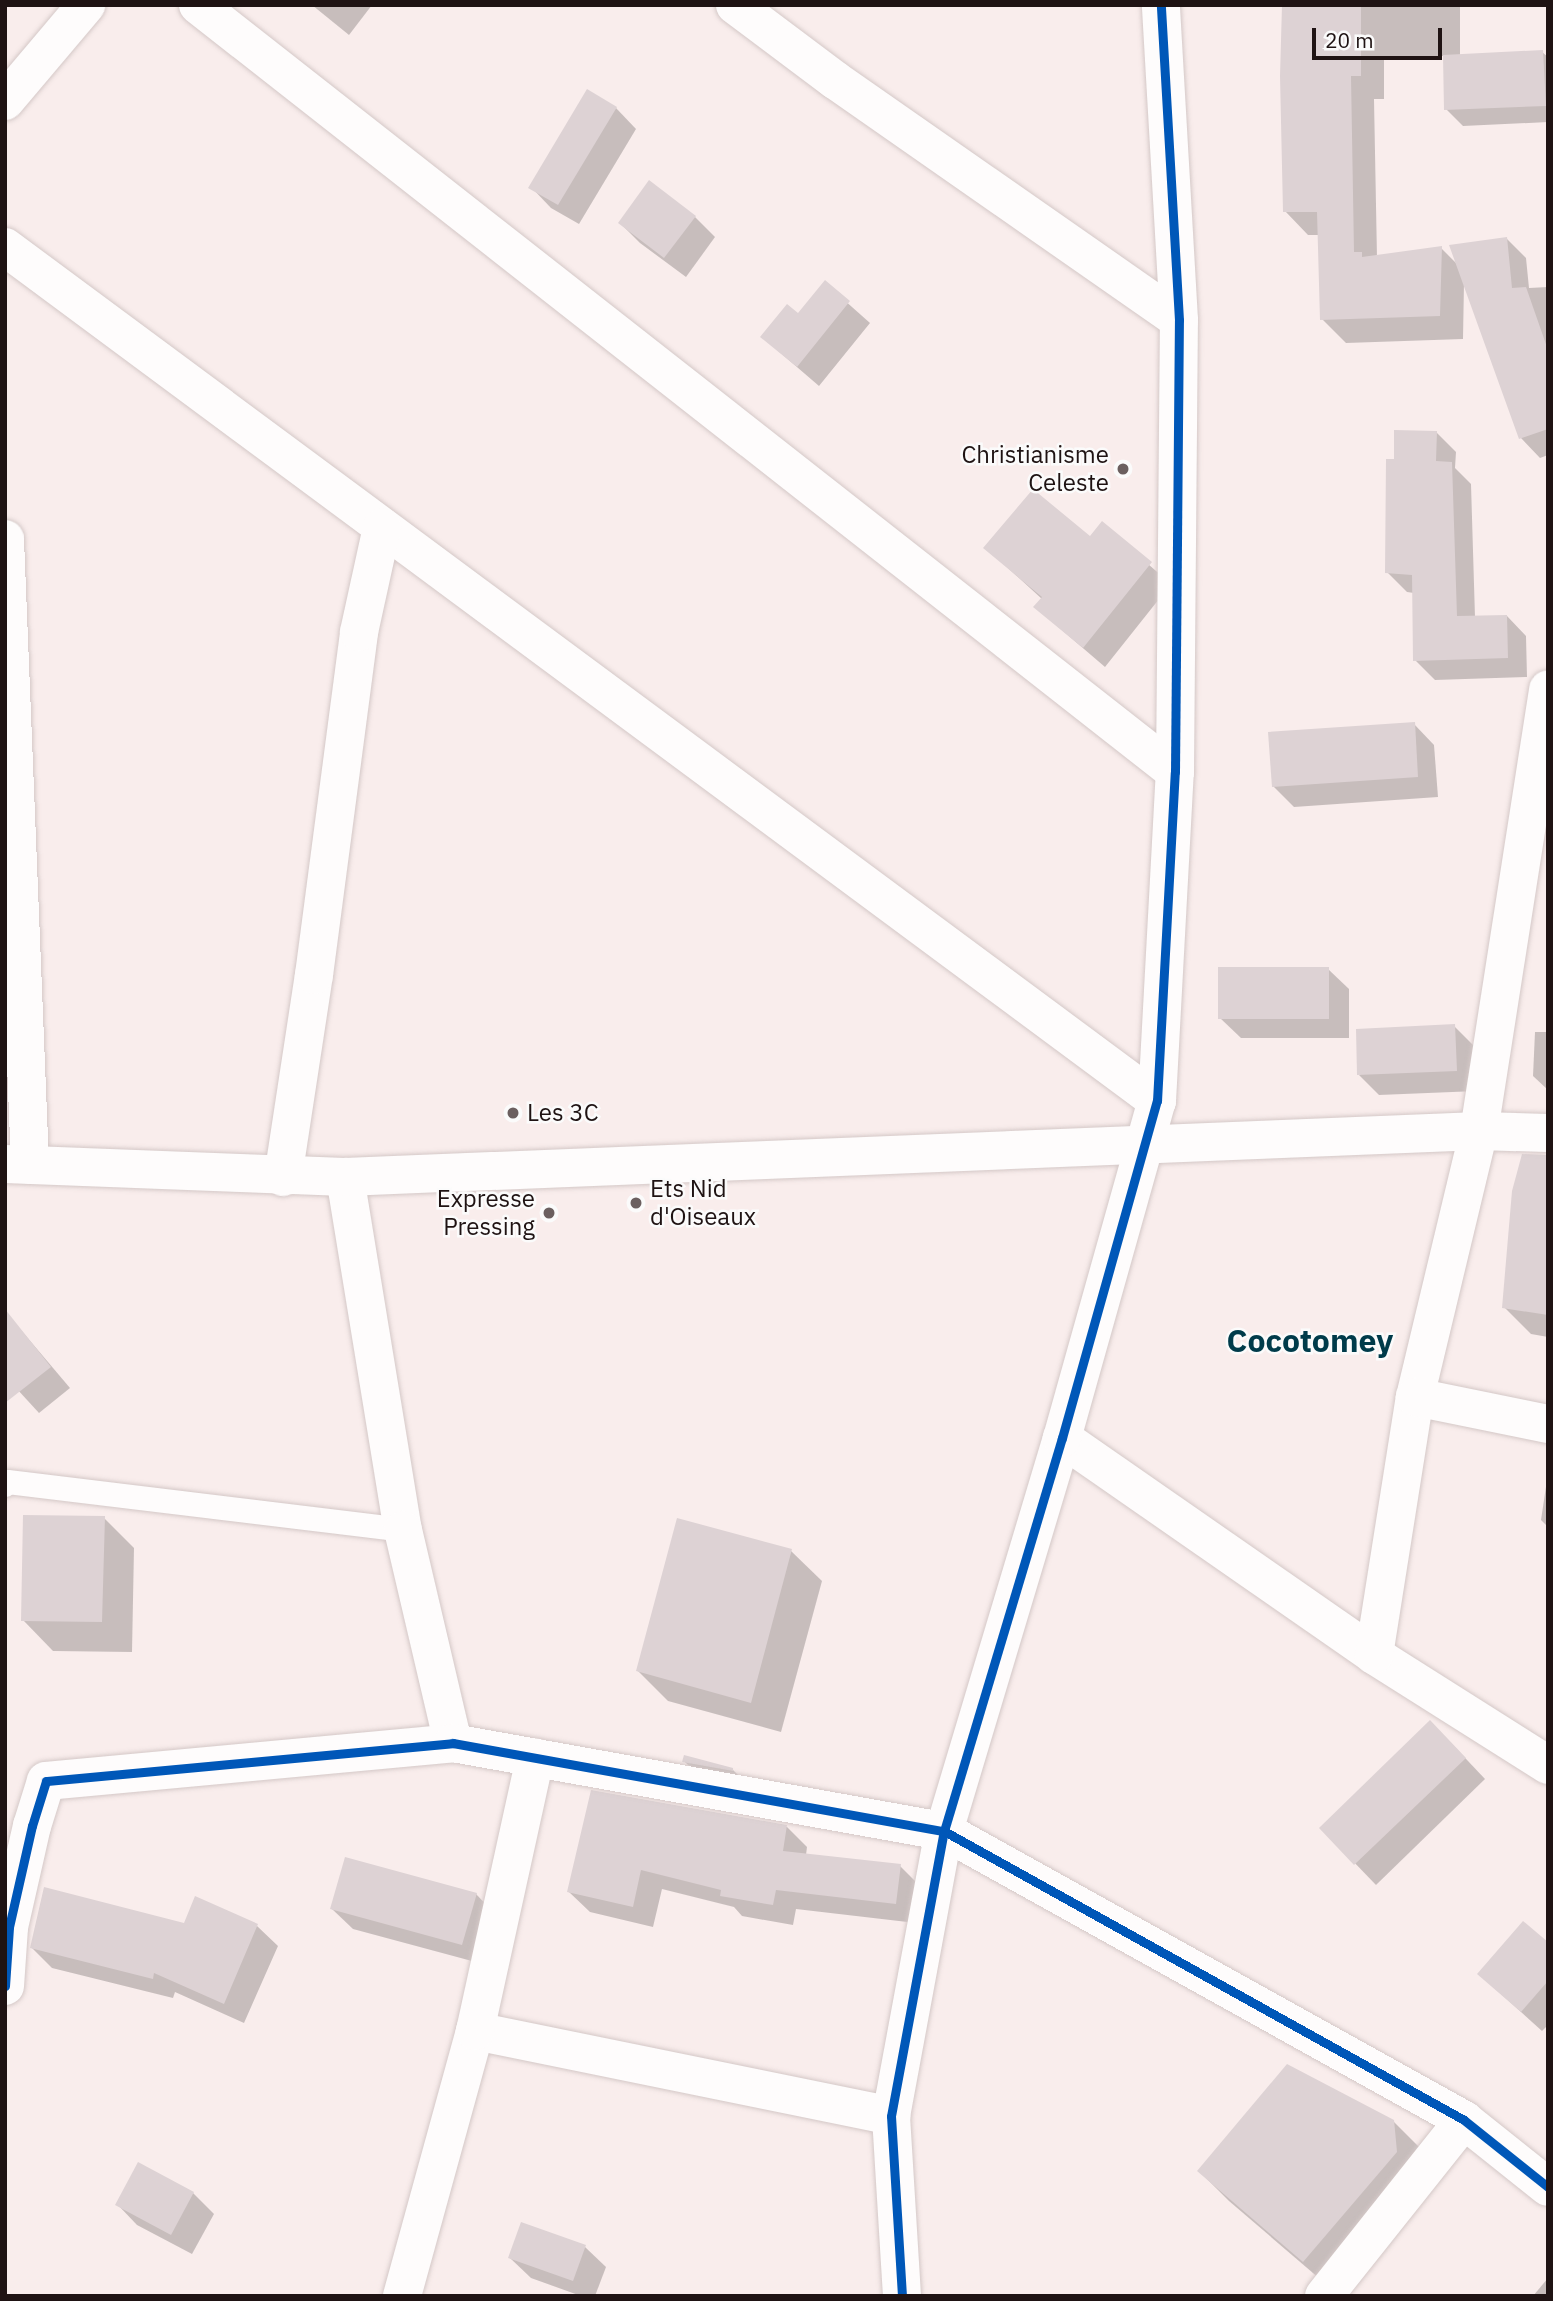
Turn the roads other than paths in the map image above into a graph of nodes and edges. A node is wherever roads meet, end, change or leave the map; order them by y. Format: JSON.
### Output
{"nodes":[{"id":1,"x":86,"y":5,"type":"edge"},
{"id":2,"x":198,"y":5,"type":"edge"},
{"id":3,"x":734,"y":5,"type":"edge"},
{"id":4,"x":1161,"y":5,"type":"edge"},
{"id":5,"x":5,"y":101,"type":"edge"},
{"id":6,"x":5,"y":247,"type":"edge"},
{"id":7,"x":1179,"y":320,"type":"junction"},
{"id":8,"x":382,"y":527,"type":"junction"},
{"id":9,"x":5,"y":539,"type":"edge"},
{"id":10,"x":1548,"y":689,"type":"edge"},
{"id":11,"x":1175,"y":772,"type":"junction"},
{"id":12,"x":1157,"y":1101,"type":"junction"},
{"id":13,"x":1479,"y":1131,"type":"junction"},
{"id":14,"x":1548,"y":1133,"type":"edge"},
{"id":15,"x":1143,"y":1144,"type":"junction"},
{"id":16,"x":18,"y":1165,"type":"edge"},
{"id":17,"x":284,"y":1177,"type":"junction"},
{"id":18,"x":345,"y":1177,"type":"junction"},
{"id":19,"x":1415,"y":1398,"type":"junction"},
{"id":20,"x":1548,"y":1424,"type":"edge"},
{"id":21,"x":1062,"y":1438,"type":"junction"},
{"id":22,"x":5,"y":1485,"type":"edge"},
{"id":23,"x":403,"y":1531,"type":"junction"},
{"id":24,"x":1374,"y":1655,"type":"junction"},
{"id":25,"x":453,"y":1743,"type":"junction"},
{"id":26,"x":535,"y":1758,"type":"junction"},
{"id":27,"x":1548,"y":1765,"type":"edge"},
{"id":28,"x":944,"y":1831,"type":"junction"},
{"id":29,"x":5,"y":1986,"type":"edge"},
{"id":30,"x":475,"y":2031,"type":"junction"},
{"id":31,"x":891,"y":2116,"type":"junction"},
{"id":32,"x":1464,"y":2120,"type":"junction"},
{"id":33,"x":1548,"y":2187,"type":"edge"},
{"id":34,"x":402,"y":2296,"type":"edge"},
{"id":35,"x":902,"y":2296,"type":"edge"},
{"id":36,"x":1324,"y":2296,"type":"edge"}],
"edges":[{"from":1,"to":5,"type":"street"},
{"from":2,"to":11,"type":"street"},
{"from":3,"to":7,"type":"street"},
{"from":4,"to":7,"type":"street"},
{"from":6,"to":8,"type":"street"},
{"from":7,"to":11,"type":"street"},
{"from":8,"to":12,"type":"street"},
{"from":8,"to":17,"type":"street"},
{"from":9,"to":16,"type":"street"},
{"from":10,"to":13,"type":"street"},
{"from":11,"to":12,"type":"street"},
{"from":12,"to":15,"type":"street"},
{"from":13,"to":14,"type":"street"},
{"from":13,"to":15,"type":"street"},
{"from":13,"to":19,"type":"street"},
{"from":15,"to":18,"type":"street"},
{"from":15,"to":21,"type":"street"},
{"from":16,"to":17,"type":"street"},
{"from":17,"to":18,"type":"street"},
{"from":18,"to":23,"type":"street"},
{"from":19,"to":20,"type":"street"},
{"from":19,"to":24,"type":"street"},
{"from":21,"to":24,"type":"street"},
{"from":21,"to":28,"type":"street"},
{"from":22,"to":23,"type":"lane"},
{"from":23,"to":25,"type":"street"},
{"from":24,"to":27,"type":"street"},
{"from":25,"to":26,"type":"street"},
{"from":25,"to":29,"type":"street"},
{"from":26,"to":28,"type":"street"},
{"from":26,"to":30,"type":"street"},
{"from":28,"to":31,"type":"street"},
{"from":28,"to":32,"type":"street"},
{"from":30,"to":31,"type":"street"},
{"from":30,"to":34,"type":"street"},
{"from":31,"to":35,"type":"street"},
{"from":32,"to":33,"type":"street"},
{"from":32,"to":36,"type":"street"}]}
